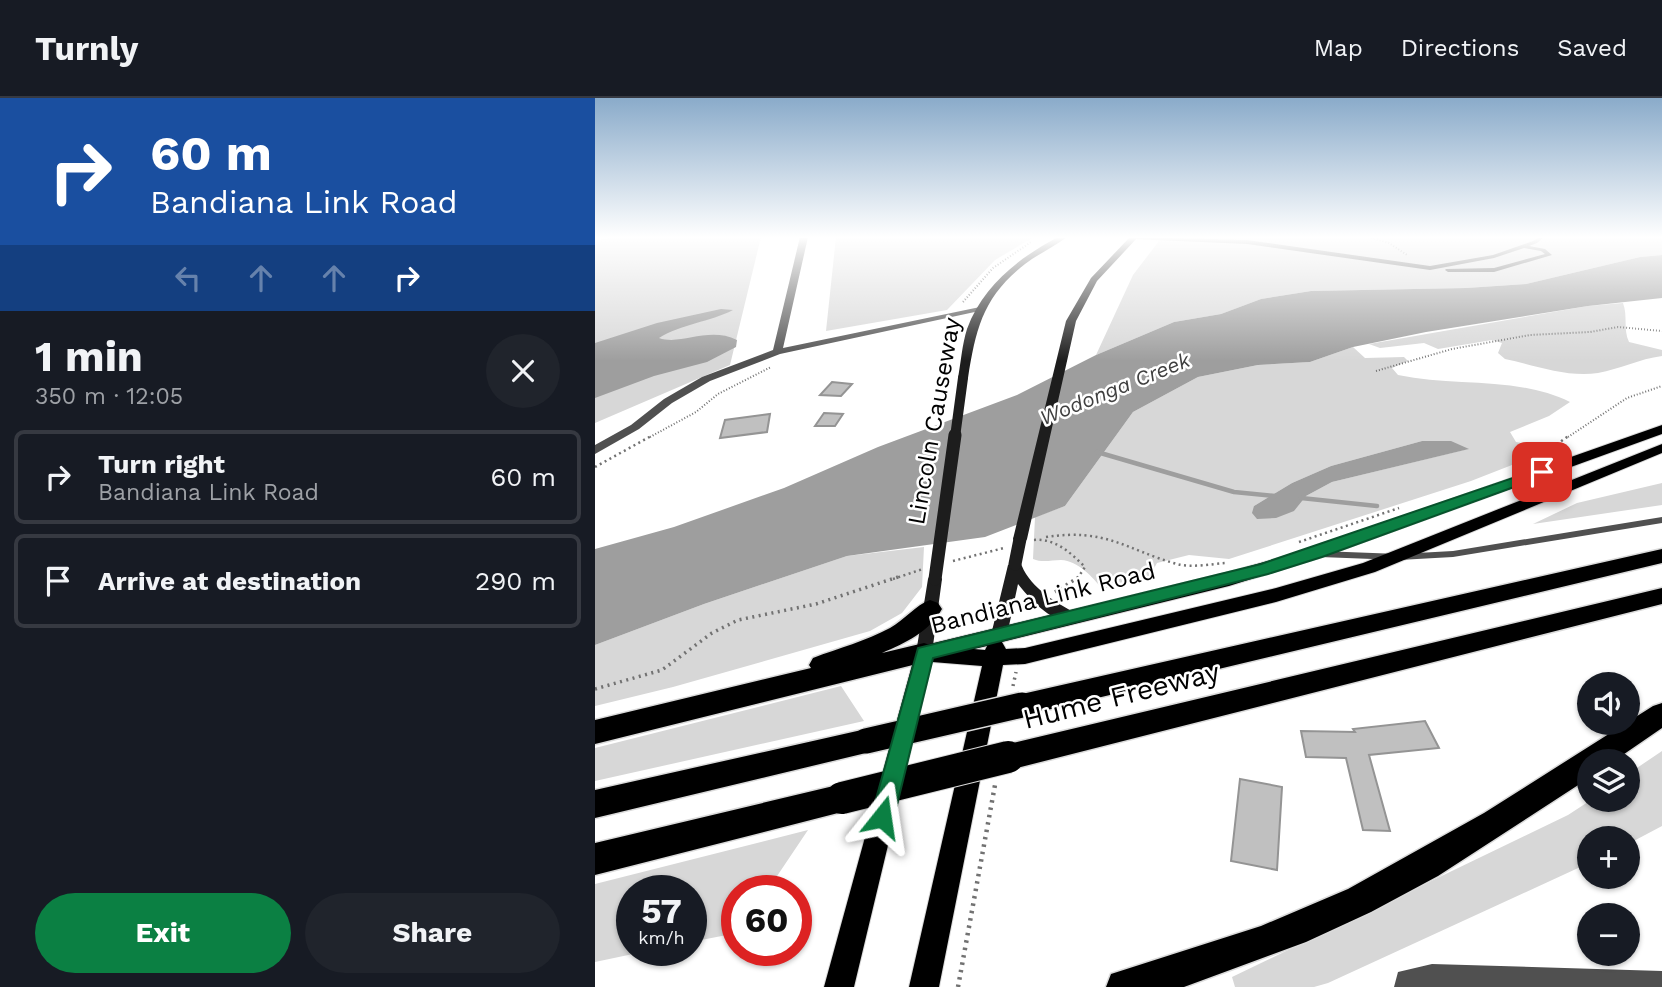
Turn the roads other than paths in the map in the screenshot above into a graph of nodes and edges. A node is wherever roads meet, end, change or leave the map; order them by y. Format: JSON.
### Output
{"nodes":[{"id":1,"x":794,"y":278,"type":"edge"},
{"id":2,"x":1005,"y":278,"type":"edge"},
{"id":3,"x":1095,"y":278,"type":"edge"},
{"id":4,"x":980,"y":310,"type":"junction"},
{"id":5,"x":946,"y":318,"type":"junction"},
{"id":6,"x":971,"y":329,"type":"junction"},
{"id":7,"x":777,"y":352,"type":"junction"},
{"id":8,"x":1662,"y":429,"type":"edge"},
{"id":9,"x":1662,"y":448,"type":"edge"},
{"id":10,"x":595,"y":450,"type":"edge"},
{"id":11,"x":1662,"y":520,"type":"edge"},
{"id":12,"x":1316,"y":553,"type":"junction"},
{"id":13,"x":1662,"y":556,"type":"edge"},
{"id":14,"x":1399,"y":557,"type":"junction"},
{"id":15,"x":1014,"y":567,"type":"junction"},
{"id":16,"x":1662,"y":596,"type":"edge"},
{"id":17,"x":930,"y":609,"type":"junction"},
{"id":18,"x":1069,"y":617,"type":"junction"},
{"id":19,"x":1003,"y":650,"type":"junction"},
{"id":20,"x":925,"y":653,"type":"junction"},
{"id":21,"x":754,"y":692,"type":"junction"},
{"id":22,"x":1662,"y":714,"type":"edge"},
{"id":23,"x":595,"y":732,"type":"edge"},
{"id":24,"x":595,"y":804,"type":"edge"},
{"id":25,"x":595,"y":859,"type":"edge"},
{"id":26,"x":1190,"y":969,"type":"junction"},
{"id":27,"x":1662,"y":983,"type":"edge"},
{"id":28,"x":1406,"y":984,"type":"edge"},
{"id":29,"x":839,"y":987,"type":"edge"},
{"id":30,"x":924,"y":987,"type":"edge"},
{"id":31,"x":1124,"y":987,"type":"edge"},
{"id":32,"x":1152,"y":987,"type":"edge"}],
"edges":[{"from":1,"to":7,"type":"street"},
{"from":2,"to":4,"type":"main road","name":"Lincoln Causeway"},
{"from":3,"to":15,"type":"main road","bridge":true},
{"from":4,"to":5,"type":"street"},
{"from":4,"to":6,"type":"main road","name":"Lincoln Causeway"},
{"from":5,"to":6,"type":"street"},
{"from":5,"to":7,"type":"street"},
{"from":6,"to":17,"type":"main road","name":"Lincoln Causeway","bridge":true},
{"from":7,"to":10,"type":"street"},
{"from":8,"to":12,"type":"main road","name":"Bandiana Link Road"},
{"from":9,"to":14,"type":"main road","name":"Bandiana Link Road"},
{"from":11,"to":14,"type":"lane"},
{"from":12,"to":14,"type":"lane"},
{"from":12,"to":18,"type":"main road","name":"Bandiana Link Road"},
{"from":13,"to":24,"type":"highway","name":"Hume Freeway","bridge":true},
{"from":14,"to":19,"type":"main road","name":"Bandiana Link Road"},
{"from":15,"to":18,"type":"main road"},
{"from":15,"to":19,"type":"main road"},
{"from":16,"to":25,"type":"highway","name":"Hume Freeway","bridge":true},
{"from":17,"to":20,"type":"main road","name":"Lincoln Causeway"},
{"from":17,"to":21,"type":"highway"},
{"from":18,"to":19,"type":"main road","name":"Bandiana Link Road"},
{"from":19,"to":20,"type":"main road","name":"Bandiana Link Road"},
{"from":19,"to":30,"type":"main road"},
{"from":20,"to":21,"type":"highway"},
{"from":20,"to":29,"type":"main road"},
{"from":21,"to":23,"type":"highway"},
{"from":22,"to":26,"type":"highway"},
{"from":26,"to":31,"type":"highway"},
{"from":26,"to":32,"type":"highway"},
{"from":27,"to":28,"type":"street"}]}
